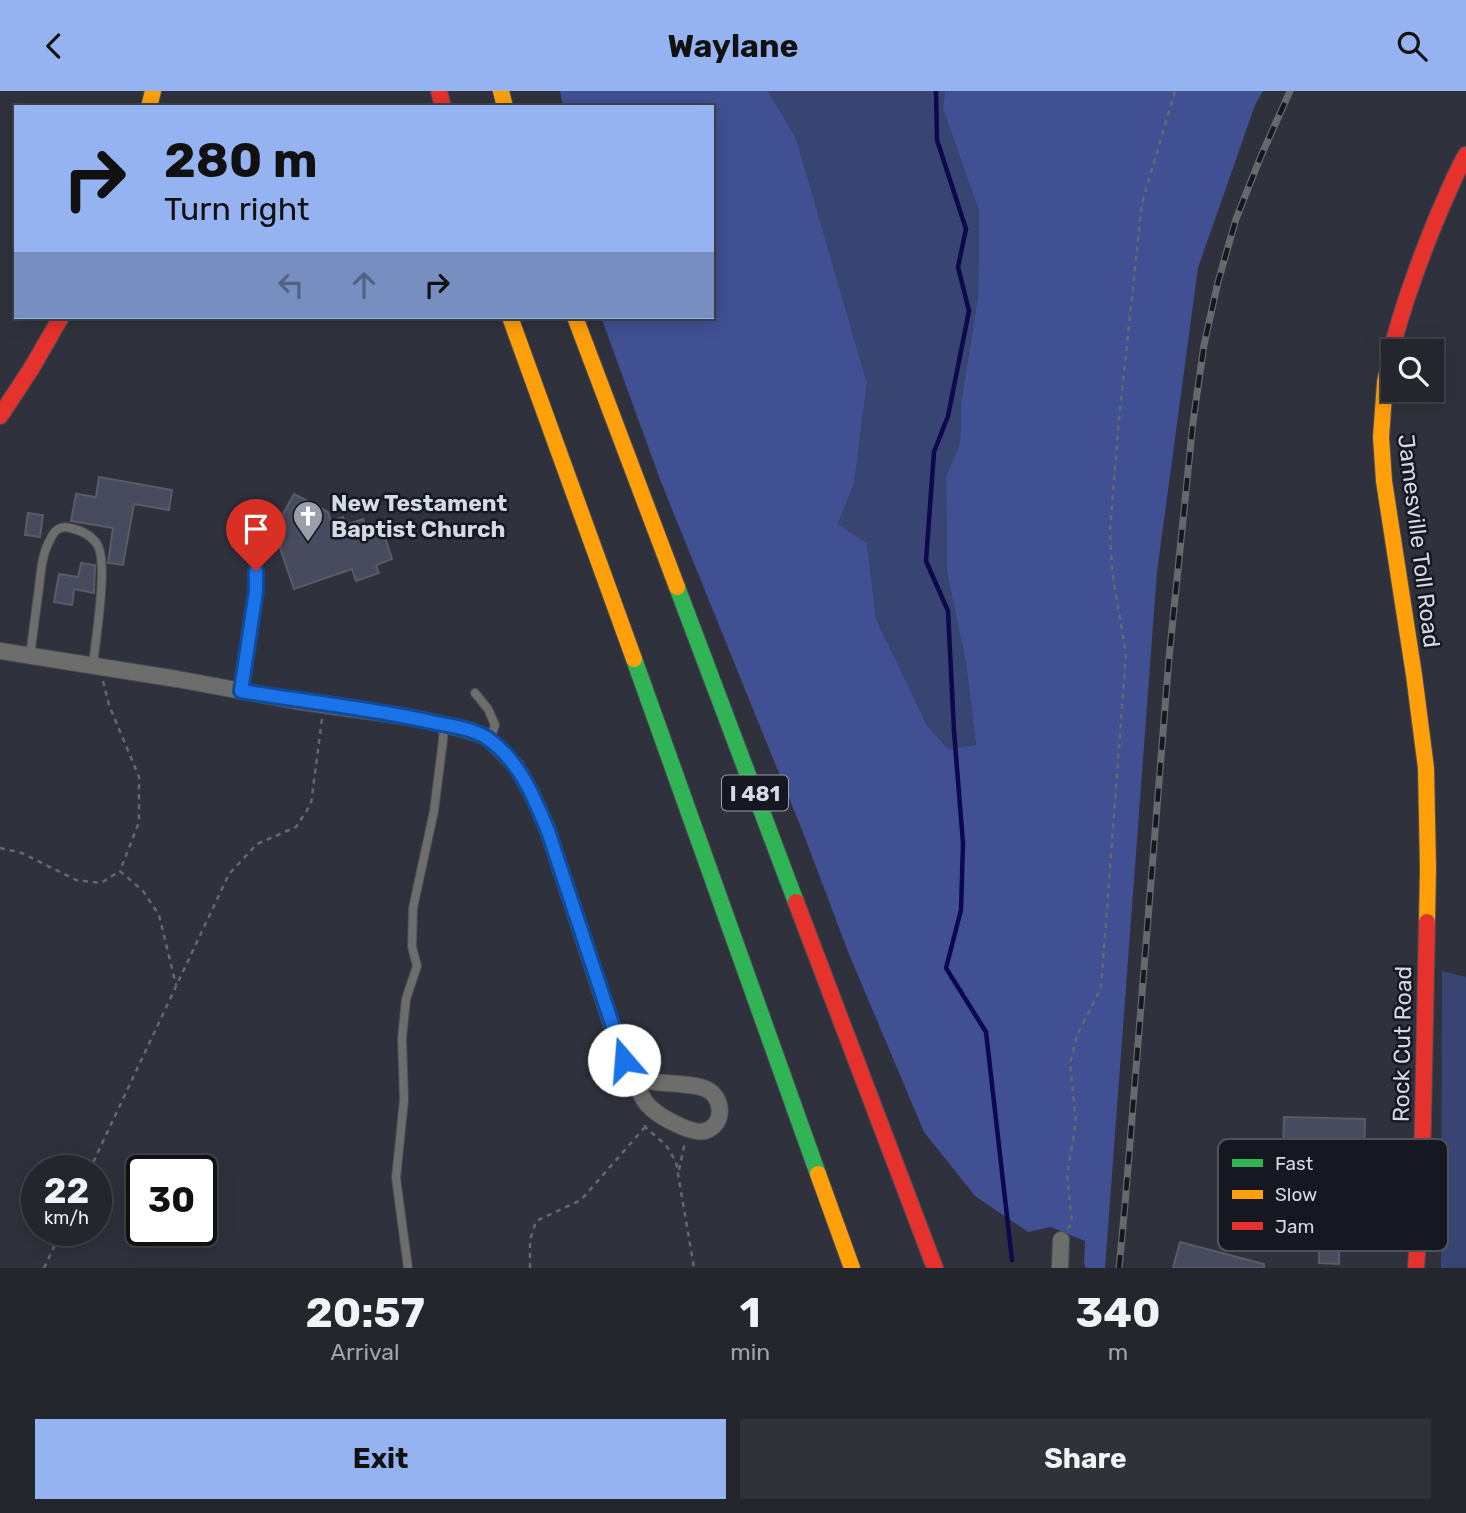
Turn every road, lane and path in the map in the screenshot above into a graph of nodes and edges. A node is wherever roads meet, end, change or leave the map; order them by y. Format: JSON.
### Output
{"nodes":[{"id":1,"x":1175,"y":91,"type":"edge"},
{"id":2,"x":1466,"y":155,"type":"edge"},
{"id":3,"x":60,"y":319,"type":"edge"},
{"id":4,"x":511,"y":319,"type":"edge"},
{"id":5,"x":576,"y":319,"type":"edge"},
{"id":6,"x":0,"y":416,"type":"edge"},
{"id":7,"x":255,"y":550,"type":"dead end"},
{"id":8,"x":0,"y":652,"type":"edge"},
{"id":9,"x":30,"y":656,"type":"junction"},
{"id":10,"x":98,"y":667,"type":"junction"},
{"id":11,"x":241,"y":691,"type":"junction"},
{"id":12,"x":475,"y":693,"type":"dead end"},
{"id":13,"x":323,"y":704,"type":"junction"},
{"id":14,"x":444,"y":724,"type":"junction"},
{"id":15,"x":490,"y":740,"type":"junction"},
{"id":16,"x":1427,"y":820,"type":"joint"},
{"id":17,"x":0,"y":848,"type":"edge"},
{"id":18,"x":120,"y":871,"type":"junction"},
{"id":19,"x":176,"y":985,"type":"junction"},
{"id":20,"x":638,"y":1081,"type":"junction"},
{"id":21,"x":652,"y":1109,"type":"junction"},
{"id":22,"x":645,"y":1127,"type":"junction"},
{"id":23,"x":692,"y":1130,"type":"junction"},
{"id":24,"x":1422,"y":1139,"type":"edge"},
{"id":25,"x":96,"y":1155,"type":"edge"},
{"id":26,"x":678,"y":1173,"type":"junction"},
{"id":27,"x":1061,"y":1240,"type":"joint"},
{"id":28,"x":54,"y":1246,"type":"edge"},
{"id":29,"x":44,"y":1268,"type":"edge"},
{"id":30,"x":408,"y":1268,"type":"edge"},
{"id":31,"x":530,"y":1268,"type":"edge"},
{"id":32,"x":694,"y":1268,"type":"edge"},
{"id":33,"x":852,"y":1268,"type":"edge"},
{"id":34,"x":935,"y":1268,"type":"edge"},
{"id":35,"x":1060,"y":1268,"type":"edge"}],
"edges":[{"from":1,"to":27,"type":"path"},
{"from":2,"to":16,"type":"main road","name":"Jamesville Toll Road"},
{"from":3,"to":6,"type":"main road"},
{"from":4,"to":33,"type":"main road","number":"I 481"},
{"from":5,"to":34,"type":"main road","number":"I 481"},
{"from":7,"to":11,"type":"lane"},
{"from":8,"to":9,"type":"street"},
{"from":9,"to":10,"type":"street"},
{"from":9,"to":10,"type":"lane"},
{"from":10,"to":11,"type":"street"},
{"from":10,"to":18,"type":"path"},
{"from":11,"to":13,"type":"street"},
{"from":12,"to":15,"type":"lane"},
{"from":13,"to":14,"type":"street"},
{"from":13,"to":19,"type":"path"},
{"from":14,"to":15,"type":"street"},
{"from":14,"to":30,"type":"lane"},
{"from":15,"to":20,"type":"street"},
{"from":16,"to":24,"type":"main road","name":"Rock Cut Road"},
{"from":17,"to":18,"type":"path"},
{"from":18,"to":19,"type":"path"},
{"from":19,"to":25,"type":"path"},
{"from":20,"to":21,"type":"street"},
{"from":20,"to":23,"type":"street"},
{"from":21,"to":22,"type":"path"},
{"from":21,"to":23,"type":"street"},
{"from":22,"to":26,"type":"path"},
{"from":22,"to":31,"type":"path"},
{"from":23,"to":26,"type":"path"},
{"from":26,"to":32,"type":"path"},
{"from":27,"to":35,"type":"street"},
{"from":28,"to":29,"type":"path"}]}
